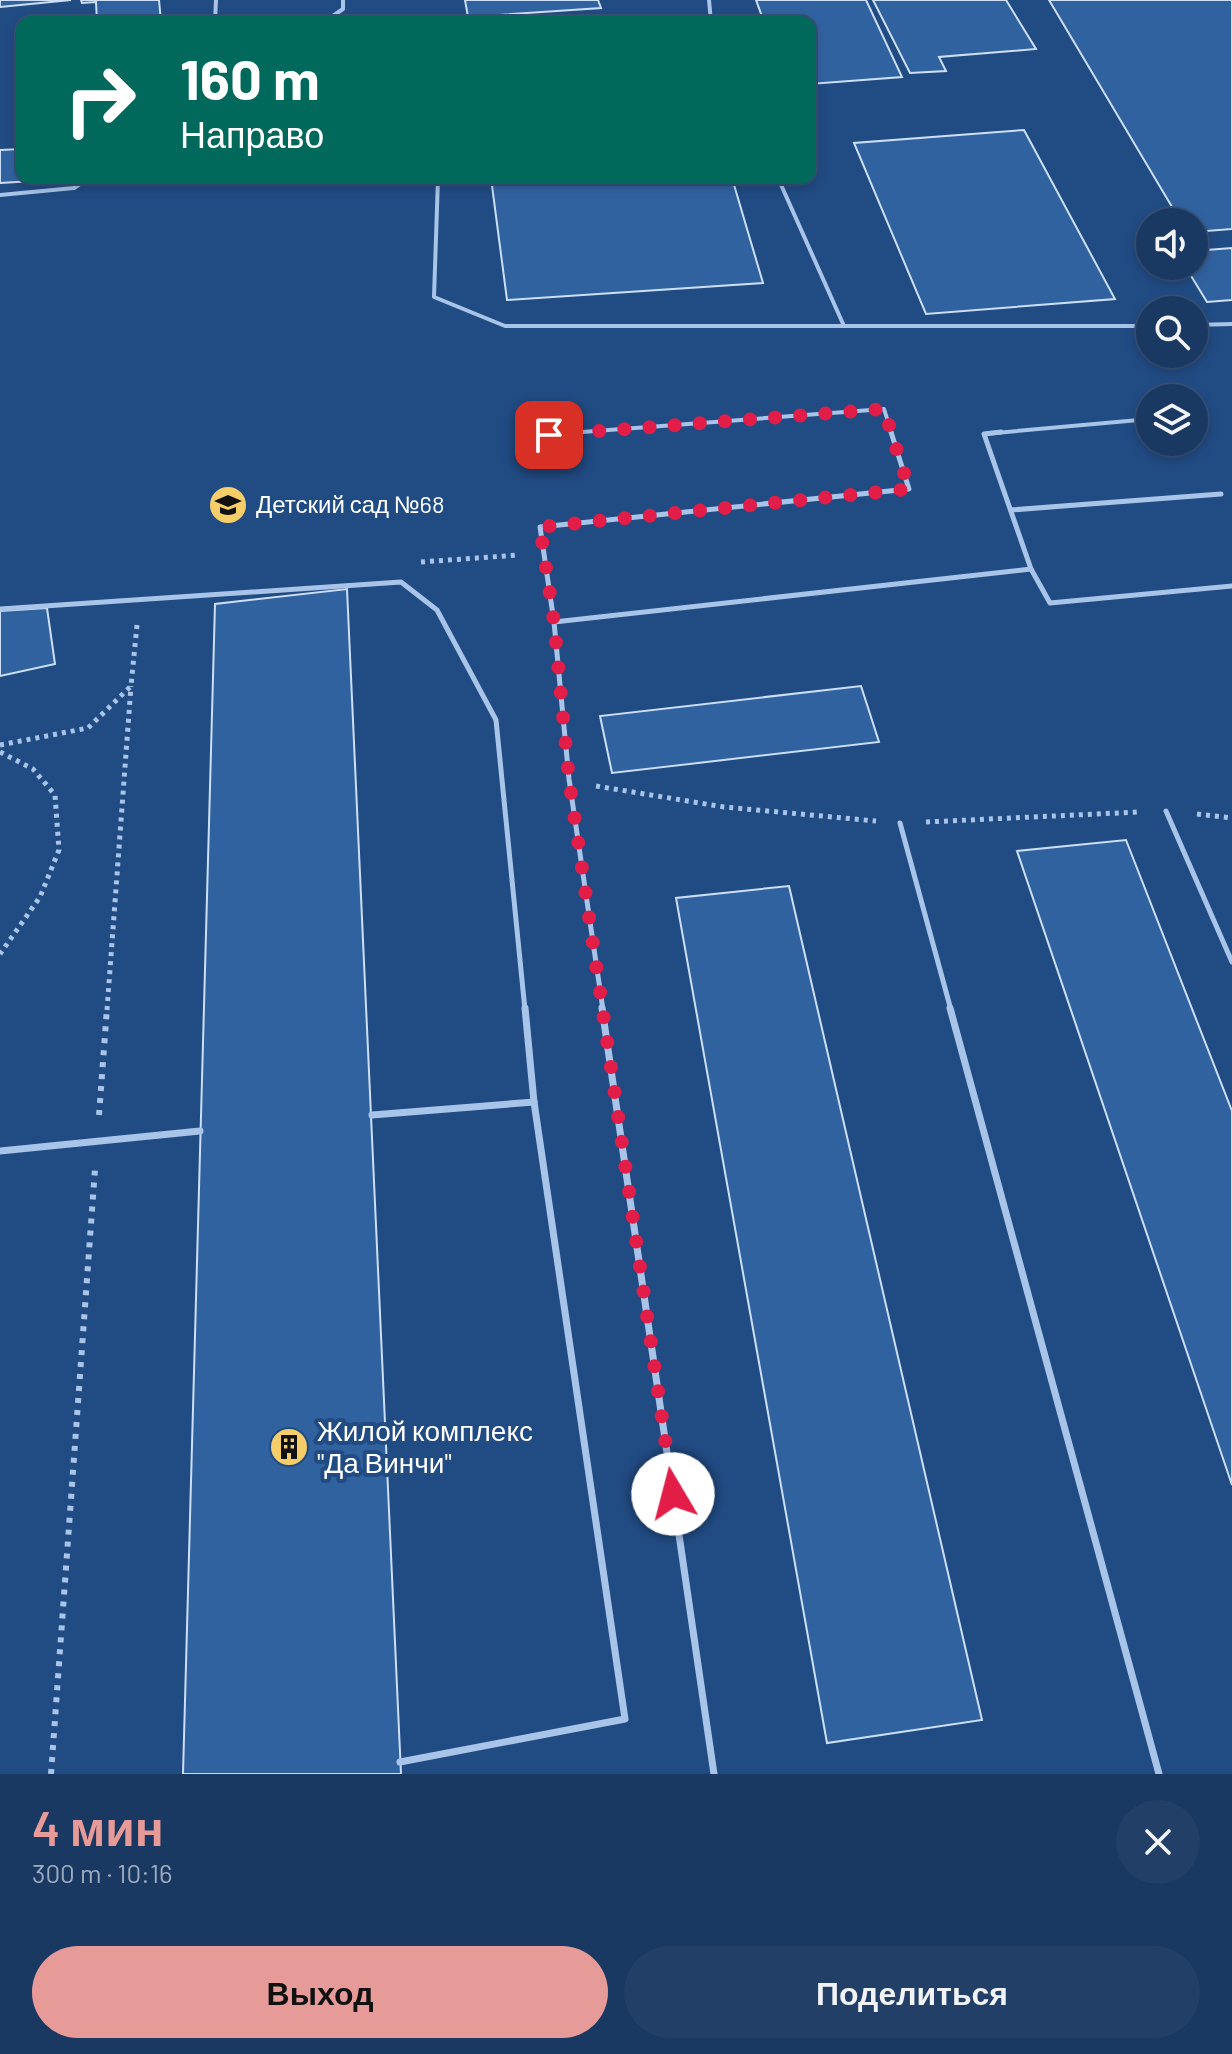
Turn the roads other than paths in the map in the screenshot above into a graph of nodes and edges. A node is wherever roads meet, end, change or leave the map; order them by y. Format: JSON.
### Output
{"nodes":[{"id":1,"x":343,"y":0,"type":"edge"},
{"id":2,"x":333,"y":16,"type":"edge"},
{"id":3,"x":80,"y":184,"type":"edge"},
{"id":4,"x":438,"y":184,"type":"edge"},
{"id":5,"x":781,"y":184,"type":"edge"},
{"id":6,"x":0,"y":195,"type":"edge"},
{"id":7,"x":1232,"y":324,"type":"edge"},
{"id":8,"x":1208,"y":325,"type":"edge"},
{"id":9,"x":844,"y":326,"type":"junction"},
{"id":10,"x":1136,"y":326,"type":"edge"},
{"id":11,"x":1136,"y":420,"type":"edge"},
{"id":12,"x":549,"y":435,"type":"dead end"},
{"id":13,"x":1221,"y":494,"type":"dead end"},
{"id":14,"x":1011,"y":510,"type":"junction"},
{"id":15,"x":1031,"y":569,"type":"junction"},
{"id":16,"x":1232,"y":586,"type":"edge"},
{"id":17,"x":0,"y":609,"type":"edge"},
{"id":18,"x":554,"y":622,"type":"junction"},
{"id":19,"x":1166,"y":811,"type":"road end"},
{"id":20,"x":900,"y":823,"type":"road end"},
{"id":21,"x":1232,"y":962,"type":"edge"},
{"id":22,"x":534,"y":1102,"type":"junction"},
{"id":23,"x":372,"y":1115,"type":"dead end"},
{"id":24,"x":200,"y":1131,"type":"dead end"},
{"id":25,"x":0,"y":1151,"type":"edge"},
{"id":26,"x":400,"y":1762,"type":"dead end"},
{"id":27,"x":714,"y":1774,"type":"edge"},
{"id":28,"x":1159,"y":1774,"type":"edge"}],
"edges":[{"from":1,"to":2,"type":"lane"},
{"from":3,"to":6,"type":"lane"},
{"from":4,"to":9,"type":"lane"},
{"from":5,"to":9,"type":"lane"},
{"from":7,"to":8,"type":"lane"},
{"from":9,"to":10,"type":"lane"},
{"from":11,"to":14,"type":"lane"},
{"from":12,"to":18,"type":"lane"},
{"from":13,"to":14,"type":"lane"},
{"from":14,"to":15,"type":"lane"},
{"from":15,"to":16,"type":"lane"},
{"from":15,"to":18,"type":"lane"},
{"from":17,"to":22,"type":"lane"},
{"from":18,"to":27,"type":"lane"},
{"from":19,"to":21,"type":"lane"},
{"from":20,"to":28,"type":"lane"},
{"from":22,"to":23,"type":"lane"},
{"from":22,"to":26,"type":"lane"},
{"from":24,"to":25,"type":"lane"}]}
